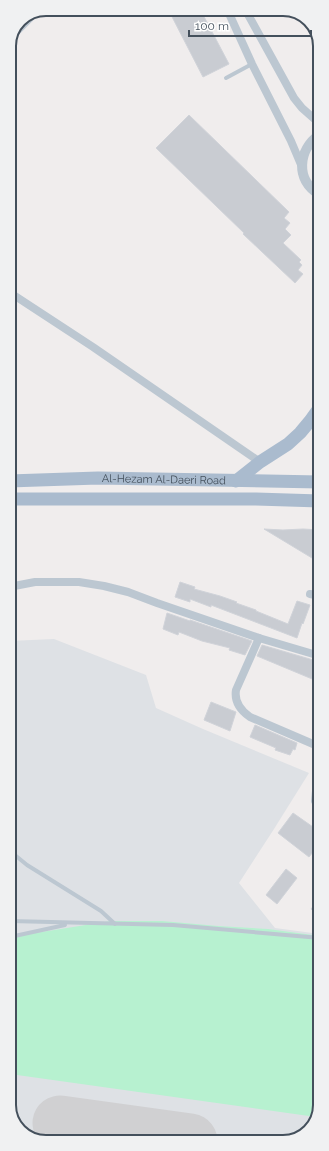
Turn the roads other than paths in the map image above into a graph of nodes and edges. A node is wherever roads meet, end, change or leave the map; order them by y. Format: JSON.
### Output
{"nodes":[{"id":1,"x":230,"y":16,"type":"edge"},
{"id":2,"x":249,"y":16,"type":"edge"},
{"id":3,"x":252,"y":64,"type":"junction"},
{"id":4,"x":226,"y":78,"type":"dead end"},
{"id":5,"x":313,"y":118,"type":"edge"},
{"id":6,"x":313,"y":140,"type":"edge"},
{"id":7,"x":302,"y":168,"type":"junction"},
{"id":8,"x":308,"y":184,"type":"junction"},
{"id":9,"x":313,"y":190,"type":"edge"},
{"id":10,"x":313,"y":192,"type":"edge"},
{"id":11,"x":16,"y":297,"type":"edge"},
{"id":12,"x":313,"y":417,"type":"edge"},
{"id":13,"x":260,"y":462,"type":"junction"},
{"id":14,"x":236,"y":480,"type":"junction"},
{"id":15,"x":16,"y":481,"type":"edge"},
{"id":16,"x":313,"y":482,"type":"edge"},
{"id":17,"x":16,"y":499,"type":"edge"},
{"id":18,"x":313,"y":501,"type":"edge"},
{"id":19,"x":16,"y":586,"type":"edge"},
{"id":20,"x":310,"y":594,"type":"dead end"},
{"id":21,"x":313,"y":595,"type":"edge"},
{"id":22,"x":259,"y":638,"type":"junction"},
{"id":23,"x":313,"y":654,"type":"edge"},
{"id":24,"x":313,"y":744,"type":"edge"},
{"id":25,"x":16,"y":856,"type":"edge"},
{"id":26,"x":16,"y":921,"type":"edge"},
{"id":27,"x":71,"y":923,"type":"junction"},
{"id":28,"x":115,"y":924,"type":"junction"},
{"id":29,"x":16,"y":936,"type":"edge"},
{"id":30,"x":313,"y":937,"type":"edge"}],
"edges":[{"from":1,"to":3,"type":"street"},
{"from":2,"to":5,"type":"street"},
{"from":3,"to":4,"type":"lane"},
{"from":3,"to":7,"type":"street"},
{"from":6,"to":7,"type":"street"},
{"from":7,"to":8,"type":"street"},
{"from":8,"to":9,"type":"street"},
{"from":8,"to":10,"type":"street"},
{"from":11,"to":13,"type":"street"},
{"from":12,"to":13,"type":"main road"},
{"from":13,"to":14,"type":"main road"},
{"from":14,"to":15,"type":"main road","name":"Al-Hezam Al-Daeri Road"},
{"from":14,"to":16,"type":"main road","name":"Al-Hezam Al-Daeri Road"},
{"from":17,"to":18,"type":"main road","name":"Al-Hezam Al-Daeri Road"},
{"from":19,"to":22,"type":"street"},
{"from":20,"to":21,"type":"street"},
{"from":22,"to":23,"type":"street"},
{"from":22,"to":24,"type":"street"},
{"from":25,"to":28,"type":"lane"},
{"from":26,"to":27,"type":"lane"},
{"from":27,"to":28,"type":"lane"},
{"from":27,"to":29,"type":"lane"},
{"from":28,"to":30,"type":"lane"}]}
